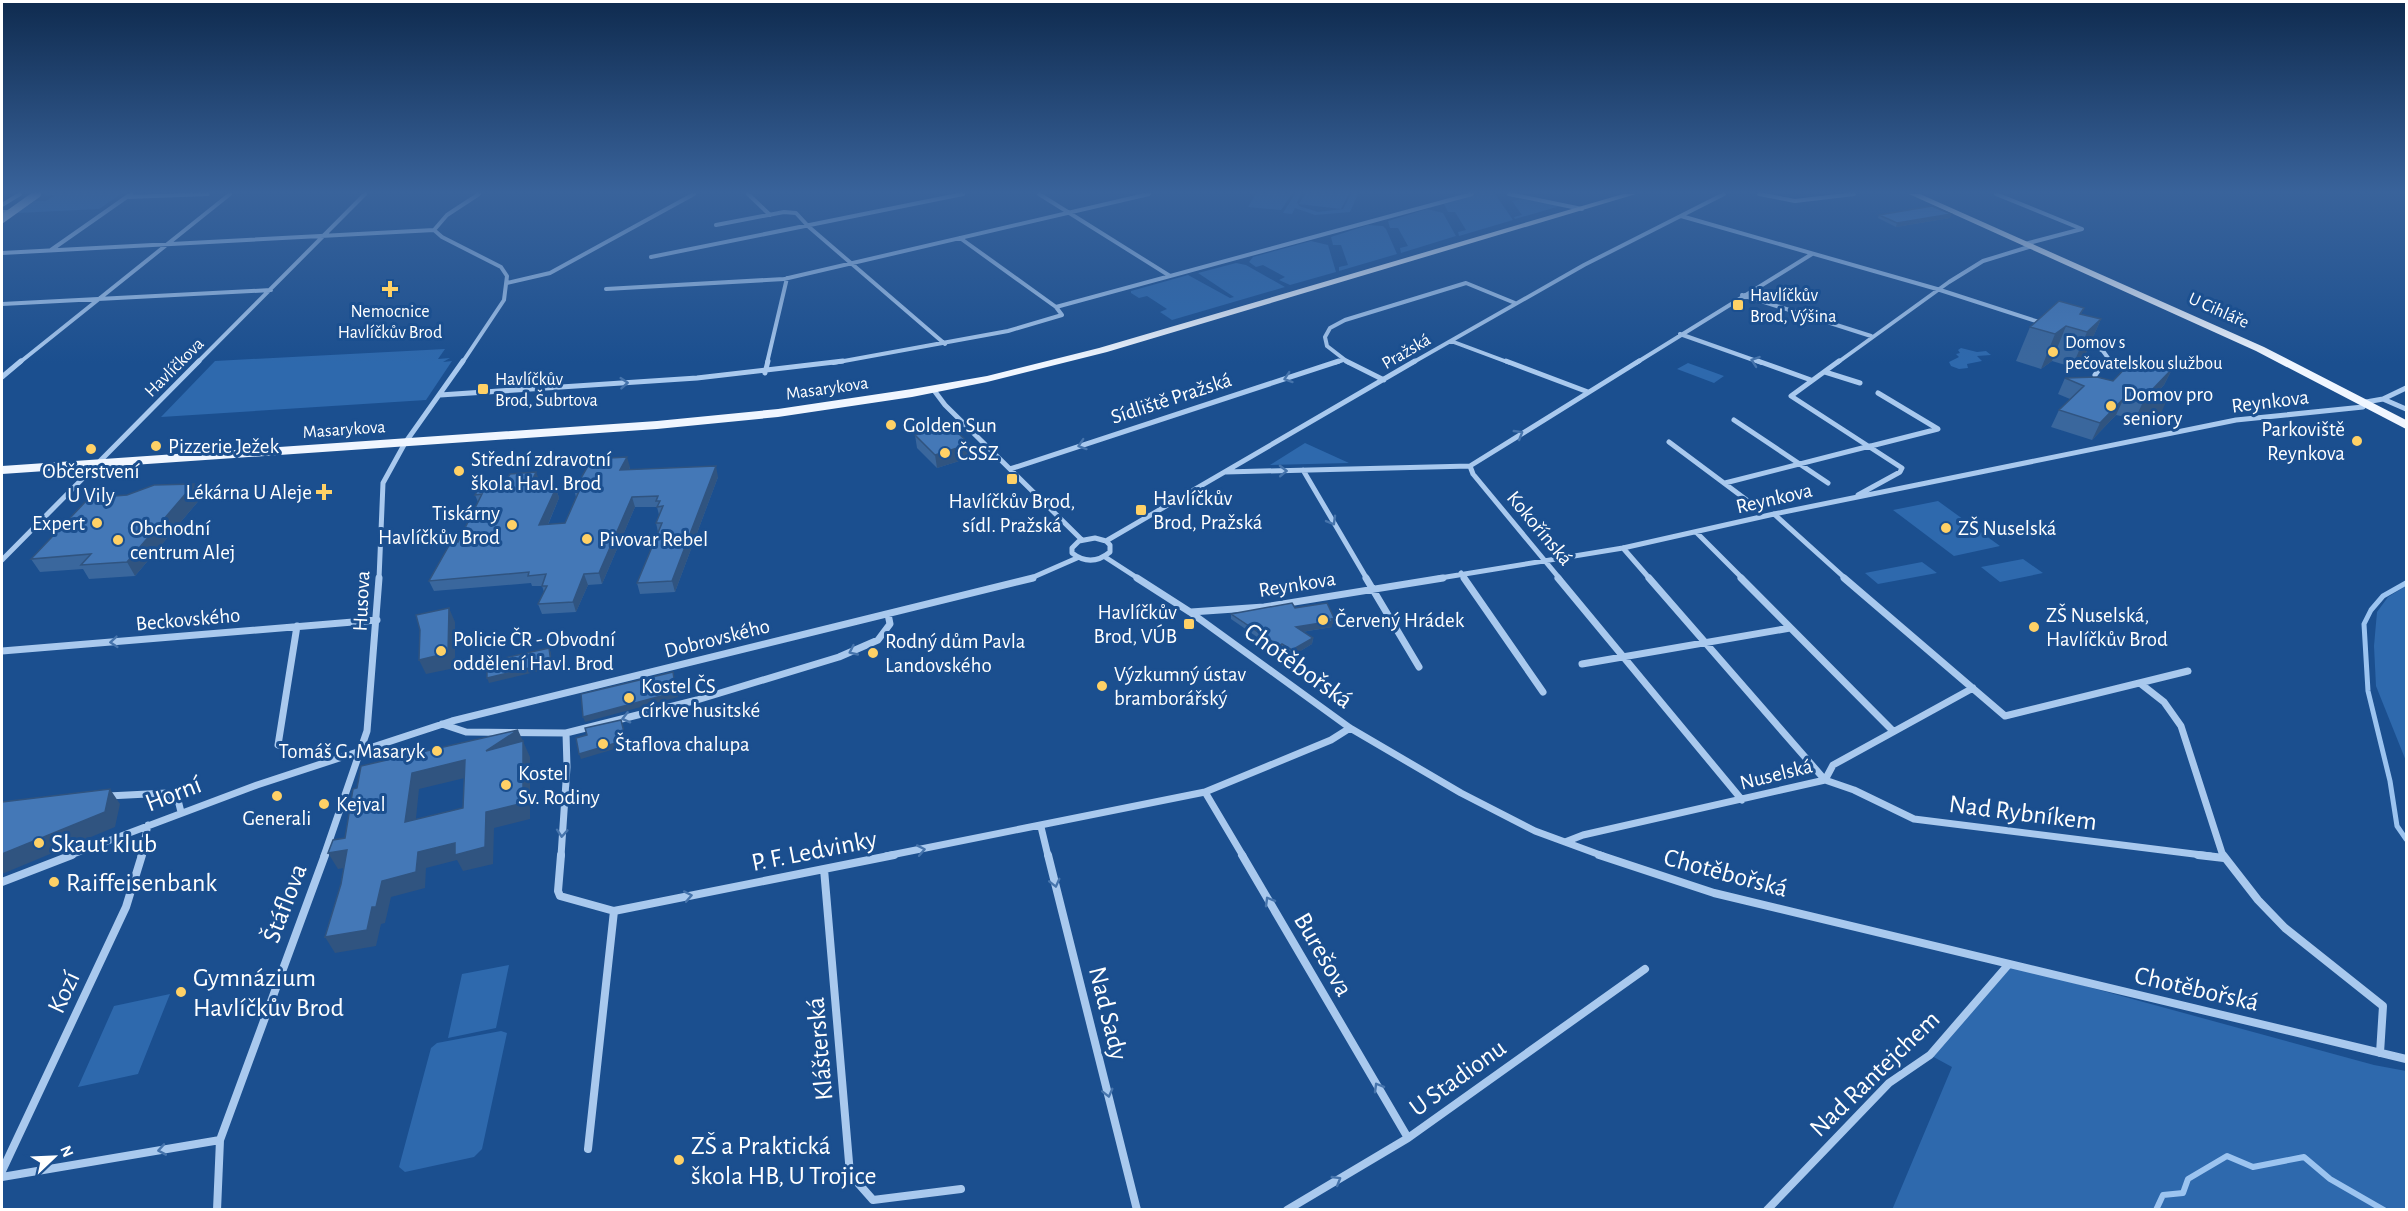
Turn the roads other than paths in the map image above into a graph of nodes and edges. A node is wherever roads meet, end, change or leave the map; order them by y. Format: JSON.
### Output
{"nodes":[{"id":1,"x":42,"y":251,"type":"edge"},
{"id":2,"x":161,"y":251,"type":"edge"},
{"id":3,"x":311,"y":251,"type":"edge"},
{"id":4,"x":469,"y":251,"type":"edge"},
{"id":5,"x":591,"y":251,"type":"edge"},
{"id":6,"x":685,"y":251,"type":"edge"},
{"id":7,"x":836,"y":251,"type":"edge"},
{"id":8,"x":908,"y":251,"type":"edge"},
{"id":9,"x":977,"y":251,"type":"edge"},
{"id":10,"x":1129,"y":251,"type":"edge"},
{"id":11,"x":1264,"y":251,"type":"edge"},
{"id":12,"x":1441,"y":251,"type":"edge"},
{"id":13,"x":1615,"y":251,"type":"edge"},
{"id":14,"x":1800,"y":251,"type":"edge"},
{"id":15,"x":2012,"y":251,"type":"edge"},
{"id":16,"x":2040,"y":251,"type":"edge"},
{"id":17,"x":2,"y":253,"type":"edge"},
{"id":18,"x":1812,"y":254,"type":"junction"},
{"id":19,"x":651,"y":257,"type":"dead end"},
{"id":20,"x":852,"y":264,"type":"junction"},
{"id":21,"x":1170,"y":276,"type":"junction"},
{"id":22,"x":787,"y":278,"type":"junction"},
{"id":23,"x":507,"y":283,"type":"junction"},
{"id":24,"x":606,"y":289,"type":"dead end"},
{"id":25,"x":1937,"y":289,"type":"junction"},
{"id":26,"x":272,"y":290,"type":"junction"},
{"id":27,"x":1742,"y":295,"type":"junction"},
{"id":28,"x":100,"y":298,"type":"junction"},
{"id":29,"x":1515,"y":303,"type":"junction"},
{"id":30,"x":2,"y":304,"type":"edge"},
{"id":31,"x":1056,"y":307,"type":"junction"},
{"id":32,"x":2046,"y":324,"type":"edge"},
{"id":33,"x":1680,"y":334,"type":"junction"},
{"id":34,"x":1871,"y":336,"type":"junction"},
{"id":35,"x":2082,"y":339,"type":"edge"},
{"id":36,"x":1451,"y":341,"type":"junction"},
{"id":37,"x":945,"y":344,"type":"junction"},
{"id":38,"x":1343,"y":360,"type":"junction"},
{"id":39,"x":1825,"y":372,"type":"junction"},
{"id":40,"x":765,"y":373,"type":"junction"},
{"id":41,"x":2096,"y":375,"type":"edge"},
{"id":42,"x":2,"y":377,"type":"edge"},
{"id":43,"x":1384,"y":380,"type":"junction"},
{"id":44,"x":1811,"y":380,"type":"junction"},
{"id":45,"x":1860,"y":383,"type":"dead end"},
{"id":46,"x":2406,"y":388,"type":"edge"},
{"id":47,"x":933,"y":389,"type":"junction"},
{"id":48,"x":1588,"y":392,"type":"junction"},
{"id":49,"x":1878,"y":393,"type":"dead end"},
{"id":50,"x":440,"y":395,"type":"junction"},
{"id":51,"x":2383,"y":399,"type":"junction"},
{"id":52,"x":2364,"y":404,"type":"junction"},
{"id":53,"x":2406,"y":409,"type":"edge"},
{"id":54,"x":1734,"y":420,"type":"dead end"},
{"id":55,"x":2406,"y":425,"type":"edge"},
{"id":56,"x":1669,"y":442,"type":"dead end"},
{"id":57,"x":405,"y":443,"type":"junction"},
{"id":58,"x":1870,"y":446,"type":"junction"},
{"id":59,"x":99,"y":464,"type":"junction"},
{"id":60,"x":1799,"y":464,"type":"junction"},
{"id":61,"x":1470,"y":466,"type":"junction"},
{"id":62,"x":1010,"y":469,"type":"junction"},
{"id":63,"x":2,"y":470,"type":"edge"},
{"id":64,"x":1303,"y":470,"type":"junction"},
{"id":65,"x":1225,"y":472,"type":"junction"},
{"id":66,"x":1725,"y":483,"type":"junction"},
{"id":67,"x":1828,"y":483,"type":"dead end"},
{"id":68,"x":1852,"y":498,"type":"junction"},
{"id":69,"x":1748,"y":501,"type":"dead end"},
{"id":70,"x":1774,"y":514,"type":"junction"},
{"id":71,"x":1697,"y":533,"type":"junction"},
{"id":72,"x":1082,"y":540,"type":"junction"},
{"id":73,"x":1106,"y":541,"type":"junction"},
{"id":74,"x":1623,"y":548,"type":"junction"},
{"id":75,"x":1105,"y":557,"type":"junction"},
{"id":76,"x":1077,"y":558,"type":"junction"},
{"id":77,"x":1545,"y":559,"type":"junction"},
{"id":78,"x":2,"y":560,"type":"edge"},
{"id":79,"x":1461,"y":573,"type":"junction"},
{"id":80,"x":1371,"y":588,"type":"junction"},
{"id":81,"x":1190,"y":612,"type":"junction"},
{"id":82,"x":888,"y":614,"type":"junction"},
{"id":83,"x":377,"y":620,"type":"junction"},
{"id":84,"x":297,"y":626,"type":"junction"},
{"id":85,"x":1791,"y":628,"type":"junction"},
{"id":86,"x":1706,"y":643,"type":"junction"},
{"id":87,"x":2,"y":651,"type":"edge"},
{"id":88,"x":1623,"y":658,"type":"junction"},
{"id":89,"x":1582,"y":664,"type":"dead end"},
{"id":90,"x":1419,"y":667,"type":"dead end"},
{"id":91,"x":2188,"y":672,"type":"dead end"},
{"id":92,"x":2141,"y":684,"type":"junction"},
{"id":93,"x":1973,"y":688,"type":"junction"},
{"id":94,"x":1543,"y":692,"type":"dead end"},
{"id":95,"x":442,"y":724,"type":"junction"},
{"id":96,"x":1350,"y":728,"type":"junction"},
{"id":97,"x":1893,"y":731,"type":"junction"},
{"id":98,"x":566,"y":733,"type":"junction"},
{"id":99,"x":278,"y":745,"type":"dead end"},
{"id":100,"x":362,"y":749,"type":"junction"},
{"id":101,"x":1825,"y":780,"type":"junction"},
{"id":102,"x":1205,"y":792,"type":"junction"},
{"id":103,"x":98,"y":797,"type":"edge"},
{"id":104,"x":1742,"y":800,"type":"junction"},
{"id":105,"x":181,"y":812,"type":"junction"},
{"id":106,"x":148,"y":825,"type":"junction"},
{"id":107,"x":1041,"y":827,"type":"junction"},
{"id":108,"x":1564,"y":842,"type":"junction"},
{"id":109,"x":2224,"y":858,"type":"junction"},
{"id":110,"x":824,"y":869,"type":"junction"},
{"id":111,"x":2,"y":882,"type":"edge"},
{"id":112,"x":615,"y":911,"type":"junction"},
{"id":113,"x":2008,"y":965,"type":"junction"},
{"id":114,"x":1645,"y":969,"type":"dead end"},
{"id":115,"x":2379,"y":1053,"type":"junction"},
{"id":116,"x":2406,"y":1059,"type":"edge"},
{"id":117,"x":1408,"y":1138,"type":"junction"},
{"id":118,"x":220,"y":1140,"type":"junction"},
{"id":119,"x":588,"y":1149,"type":"dead end"},
{"id":120,"x":2,"y":1171,"type":"edge"},
{"id":121,"x":2,"y":1177,"type":"edge"},
{"id":122,"x":961,"y":1189,"type":"dead end"},
{"id":123,"x":217,"y":1209,"type":"edge"},
{"id":124,"x":1137,"y":1209,"type":"edge"},
{"id":125,"x":1287,"y":1209,"type":"edge"},
{"id":126,"x":1767,"y":1209,"type":"edge"}],
"edges":[{"from":1,"to":17,"type":"street"},
{"from":2,"to":28,"type":"street"},
{"from":3,"to":26,"type":"street","name":"Havlíčkova"},
{"from":4,"to":23,"type":"street"},
{"from":5,"to":23,"type":"street"},
{"from":6,"to":19,"type":"street"},
{"from":7,"to":20,"type":"street"},
{"from":8,"to":20,"type":"street"},
{"from":9,"to":31,"type":"street"},
{"from":10,"to":21,"type":"street"},
{"from":11,"to":21,"type":"street"},
{"from":12,"to":47,"type":"main road","name":"Masarykova"},
{"from":13,"to":29,"type":"street","name":"Pražská"},
{"from":14,"to":18,"type":"street"},
{"from":15,"to":25,"type":"street"},
{"from":16,"to":52,"type":"main road","name":"U Cihláře"},
{"from":18,"to":25,"type":"street"},
{"from":18,"to":27,"type":"street"},
{"from":20,"to":22,"type":"street"},
{"from":20,"to":37,"type":"street"},
{"from":21,"to":31,"type":"street"},
{"from":22,"to":24,"type":"street"},
{"from":22,"to":40,"type":"street"},
{"from":23,"to":50,"type":"street","name":"Husova"},
{"from":25,"to":32,"type":"street"},
{"from":25,"to":34,"type":"street"},
{"from":26,"to":28,"type":"street"},
{"from":26,"to":59,"type":"street","name":"Havlíčkova"},
{"from":27,"to":33,"type":"street"},
{"from":27,"to":34,"type":"street"},
{"from":28,"to":30,"type":"street"},
{"from":28,"to":42,"type":"street"},
{"from":29,"to":36,"type":"street","name":"Pražská"},
{"from":29,"to":38,"type":"street"},
{"from":31,"to":37,"type":"street"},
{"from":44,"to":33,"type":"street","one_way":true},
{"from":33,"to":48,"type":"street"},
{"from":34,"to":39,"type":"street"},
{"from":35,"to":41,"type":"street"},
{"from":36,"to":43,"type":"street","name":"Pražská"},
{"from":36,"to":48,"type":"street"},
{"from":37,"to":40,"type":"street"},
{"from":38,"to":43,"type":"street"},
{"from":38,"to":62,"type":"street","name":"Sídliště Pražská","one_way":true},
{"from":39,"to":44,"type":"street"},
{"from":39,"to":45,"type":"street"},
{"from":50,"to":40,"type":"street","one_way":true},
{"from":43,"to":65,"type":"street","name":"Pražská"},
{"from":44,"to":58,"type":"street"},
{"from":46,"to":51,"type":"street","name":"Reynkova"},
{"from":47,"to":57,"type":"main road","name":"Masarykova"},
{"from":47,"to":62,"type":"street"},
{"from":61,"to":48,"type":"street","one_way":true},
{"from":49,"to":58,"type":"street"},
{"from":50,"to":57,"type":"street","name":"Husova"},
{"from":51,"to":52,"type":"street","name":"Reynkova"},
{"from":51,"to":53,"type":"street"},
{"from":52,"to":55,"type":"main road","name":"U Cihláře"},
{"from":52,"to":68,"type":"street","name":"Reynkova"},
{"from":54,"to":60,"type":"street"},
{"from":56,"to":66,"type":"street"},
{"from":57,"to":59,"type":"main road","name":"Masarykova"},
{"from":57,"to":83,"type":"street","name":"Husova"},
{"from":58,"to":60,"type":"street"},
{"from":58,"to":68,"type":"street"},
{"from":59,"to":63,"type":"main road","name":"Masarykova"},
{"from":59,"to":78,"type":"street","name":"Havlíčkova"},
{"from":60,"to":66,"type":"street"},
{"from":60,"to":67,"type":"street"},
{"from":61,"to":64,"type":"street"},
{"from":61,"to":77,"type":"street","name":"Kokořínská"},
{"from":62,"to":72,"type":"street"},
{"from":65,"to":64,"type":"street","one_way":true},
{"from":64,"to":80,"type":"street","one_way":true},
{"from":65,"to":73,"type":"street","name":"Pražská"},
{"from":66,"to":69,"type":"street"},
{"from":68,"to":70,"type":"street","name":"Reynkova"},
{"from":70,"to":71,"type":"street","name":"Reynkova"},
{"from":70,"to":93,"type":"street"},
{"from":71,"to":74,"type":"street","name":"Reynkova"},
{"from":71,"to":85,"type":"street"},
{"from":72,"to":73,"type":"street"},
{"from":72,"to":76,"type":"street"},
{"from":73,"to":75,"type":"street"},
{"from":74,"to":77,"type":"street","name":"Reynkova"},
{"from":74,"to":86,"type":"street"},
{"from":75,"to":76,"type":"street"},
{"from":75,"to":81,"type":"street","name":"Chotěbořská"},
{"from":76,"to":82,"type":"street","name":"Dobrovského"},
{"from":77,"to":79,"type":"street","name":"Reynkova"},
{"from":77,"to":88,"type":"street","name":"Kokořínská"},
{"from":79,"to":80,"type":"street","name":"Reynkova"},
{"from":79,"to":94,"type":"street"},
{"from":80,"to":81,"type":"street","name":"Reynkova"},
{"from":80,"to":90,"type":"street"},
{"from":81,"to":96,"type":"street","name":"Chotěbořská"},
{"from":82,"to":95,"type":"street","name":"Dobrovského"},
{"from":82,"to":98,"type":"street","one_way":true},
{"from":83,"to":84,"type":"street","name":"Beckovského"},
{"from":83,"to":100,"type":"street","name":"Husova"},
{"from":84,"to":87,"type":"street","name":"Beckovského","one_way":true},
{"from":84,"to":99,"type":"street"},
{"from":85,"to":86,"type":"street"},
{"from":85,"to":97,"type":"street"},
{"from":86,"to":88,"type":"street"},
{"from":86,"to":101,"type":"street"},
{"from":88,"to":89,"type":"street"},
{"from":88,"to":104,"type":"street","name":"Kokořínská"},
{"from":91,"to":92,"type":"street"},
{"from":92,"to":93,"type":"street"},
{"from":92,"to":109,"type":"street"},
{"from":93,"to":97,"type":"street","name":"Nuselská"},
{"from":95,"to":98,"type":"street"},
{"from":95,"to":100,"type":"street","name":"Dobrovského"},
{"from":96,"to":102,"type":"street","name":"P. F. Ledvinky"},
{"from":96,"to":108,"type":"street","name":"Chotěbořská"},
{"from":97,"to":101,"type":"street","name":"Nuselská"},
{"from":98,"to":112,"type":"street","name":"P. F. Ledvinky","one_way":true},
{"from":100,"to":105,"type":"street","name":"Horní"},
{"from":100,"to":118,"type":"street","name":"Štáflova"},
{"from":101,"to":104,"type":"street","name":"Nuselská"},
{"from":101,"to":109,"type":"street","name":"Nad Rybníkem"},
{"from":102,"to":107,"type":"street","name":"P. F. Ledvinky"},
{"from":117,"to":102,"type":"street","name":"Burešova","one_way":true},
{"from":103,"to":105,"type":"street"},
{"from":104,"to":108,"type":"street","name":"Nuselská"},
{"from":105,"to":106,"type":"street","name":"Horní"},
{"from":106,"to":111,"type":"street","name":"Horní"},
{"from":106,"to":120,"type":"street","name":"Kozí"},
{"from":110,"to":107,"type":"street","name":"P. F. Ledvinky","one_way":true},
{"from":107,"to":124,"type":"street","name":"Nad Sady","one_way":true},
{"from":108,"to":113,"type":"street","name":"Chotěbořská"},
{"from":109,"to":115,"type":"street"},
{"from":112,"to":110,"type":"street","name":"P. F. Ledvinky","one_way":true},
{"from":110,"to":122,"type":"street","name":"Klášterská"},
{"from":112,"to":119,"type":"street"},
{"from":113,"to":115,"type":"street","name":"Chotěbořská"},
{"from":113,"to":126,"type":"street","name":"Nad Rantejchem"},
{"from":114,"to":117,"type":"street","name":"U Stadionu"},
{"from":115,"to":116,"type":"street","name":"Chotěbořská"},
{"from":125,"to":117,"type":"street","name":"U Stadionu","one_way":true},
{"from":118,"to":121,"type":"street","one_way":true},
{"from":118,"to":123,"type":"street","name":"Štáflova"}]}
